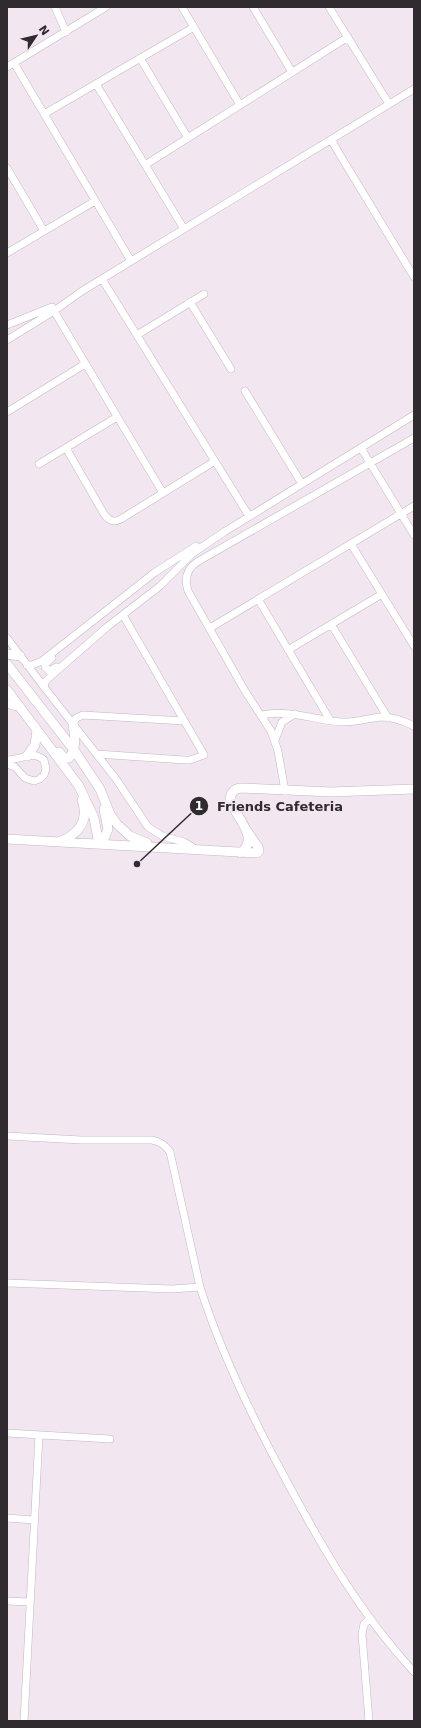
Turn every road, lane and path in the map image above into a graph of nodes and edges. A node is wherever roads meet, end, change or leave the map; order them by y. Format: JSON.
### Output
{"nodes":[{"id":1,"x":56,"y":7,"type":"edge"},
{"id":2,"x":106,"y":7,"type":"edge"},
{"id":3,"x":182,"y":7,"type":"edge"},
{"id":4,"x":253,"y":7,"type":"edge"},
{"id":5,"x":329,"y":7,"type":"edge"},
{"id":6,"x":194,"y":27,"type":"junction"},
{"id":7,"x":66,"y":32,"type":"junction"},
{"id":8,"x":348,"y":37,"type":"junction"},
{"id":9,"x":140,"y":58,"type":"junction"},
{"id":10,"x":14,"y":63,"type":"junction"},
{"id":11,"x":7,"y":67,"type":"edge"},
{"id":12,"x":292,"y":72,"type":"junction"},
{"id":13,"x":96,"y":84,"type":"junction"},
{"id":14,"x":414,"y":89,"type":"edge"},
{"id":15,"x":389,"y":104,"type":"junction"},
{"id":16,"x":240,"y":105,"type":"junction"},
{"id":17,"x":44,"y":114,"type":"junction"},
{"id":18,"x":188,"y":138,"type":"junction"},
{"id":19,"x":330,"y":140,"type":"junction"},
{"id":20,"x":145,"y":165,"type":"junction"},
{"id":21,"x":7,"y":168,"type":"edge"},
{"id":22,"x":95,"y":201,"type":"junction"},
{"id":23,"x":184,"y":229,"type":"junction"},
{"id":24,"x":44,"y":231,"type":"junction"},
{"id":25,"x":7,"y":254,"type":"edge"},
{"id":26,"x":131,"y":262,"type":"junction"},
{"id":27,"x":414,"y":277,"type":"edge"},
{"id":28,"x":102,"y":279,"type":"junction"},
{"id":29,"x":82,"y":291,"type":"junction"},
{"id":30,"x":204,"y":294,"type":"dead end"},
{"id":31,"x":190,"y":302,"type":"junction"},
{"id":32,"x":54,"y":311,"type":"junction"},
{"id":33,"x":7,"y":325,"type":"edge"},
{"id":34,"x":137,"y":335,"type":"junction"},
{"id":35,"x":7,"y":340,"type":"edge"},
{"id":36,"x":85,"y":364,"type":"junction"},
{"id":37,"x":231,"y":369,"type":"dead end"},
{"id":38,"x":245,"y":391,"type":"dead end"},
{"id":39,"x":7,"y":412,"type":"edge"},
{"id":40,"x":414,"y":416,"type":"edge"},
{"id":41,"x":117,"y":417,"type":"junction"},
{"id":42,"x":414,"y":438,"type":"edge"},
{"id":43,"x":66,"y":448,"type":"junction"},
{"id":44,"x":361,"y":448,"type":"junction"},
{"id":45,"x":215,"y":461,"type":"junction"},
{"id":46,"x":371,"y":463,"type":"junction"},
{"id":47,"x":39,"y":464,"type":"dead end"},
{"id":48,"x":302,"y":484,"type":"junction"},
{"id":49,"x":163,"y":493,"type":"junction"},
{"id":50,"x":414,"y":506,"type":"edge"},
{"id":51,"x":401,"y":514,"type":"junction"},
{"id":52,"x":249,"y":516,"type":"junction"},
{"id":53,"x":224,"y":532,"type":"junction"},
{"id":54,"x":414,"y":535,"type":"edge"},
{"id":55,"x":351,"y":544,"type":"junction"},
{"id":56,"x":382,"y":594,"type":"junction"},
{"id":57,"x":258,"y":599,"type":"junction"},
{"id":58,"x":123,"y":615,"type":"junction"},
{"id":59,"x":331,"y":624,"type":"junction"},
{"id":60,"x":210,"y":628,"type":"junction"},
{"id":61,"x":7,"y":638,"type":"edge"},
{"id":62,"x":70,"y":640,"type":"junction"},
{"id":63,"x":414,"y":646,"type":"edge"},
{"id":64,"x":288,"y":650,"type":"junction"},
{"id":65,"x":80,"y":651,"type":"junction"},
{"id":66,"x":7,"y":654,"type":"edge"},
{"id":67,"x":20,"y":656,"type":"junction"},
{"id":68,"x":7,"y":664,"type":"edge"},
{"id":69,"x":27,"y":665,"type":"junction"},
{"id":70,"x":44,"y":688,"type":"junction"},
{"id":71,"x":7,"y":690,"type":"edge"},
{"id":72,"x":7,"y":703,"type":"edge"},
{"id":73,"x":20,"y":707,"type":"junction"},
{"id":74,"x":295,"y":714,"type":"junction"},
{"id":75,"x":262,"y":715,"type":"junction"},
{"id":76,"x":388,"y":718,"type":"junction"},
{"id":77,"x":330,"y":720,"type":"junction"},
{"id":78,"x":184,"y":721,"type":"junction"},
{"id":79,"x":73,"y":725,"type":"junction"},
{"id":80,"x":414,"y":726,"type":"edge"},
{"id":81,"x":37,"y":730,"type":"junction"},
{"id":82,"x":42,"y":738,"type":"junction"},
{"id":83,"x":275,"y":740,"type":"junction"},
{"id":84,"x":74,"y":750,"type":"junction"},
{"id":85,"x":97,"y":754,"type":"junction"},
{"id":86,"x":27,"y":756,"type":"junction"},
{"id":87,"x":58,"y":759,"type":"junction"},
{"id":88,"x":7,"y":760,"type":"edge"},
{"id":89,"x":7,"y":764,"type":"edge"},
{"id":90,"x":91,"y":777,"type":"junction"},
{"id":91,"x":414,"y":789,"type":"edge"},
{"id":92,"x":285,"y":791,"type":"junction"},
{"id":93,"x":245,"y":828,"type":"junction"},
{"id":94,"x":7,"y":839,"type":"edge"},
{"id":95,"x":60,"y":841,"type":"junction"},
{"id":96,"x":101,"y":844,"type":"junction"},
{"id":97,"x":156,"y":847,"type":"junction"},
{"id":98,"x":197,"y":850,"type":"junction"},
{"id":99,"x":240,"y":853,"type":"junction"},
{"id":100,"x":7,"y":1136,"type":"edge"},
{"id":101,"x":7,"y":1283,"type":"edge"},
{"id":102,"x":200,"y":1287,"type":"junction"},
{"id":103,"x":7,"y":1433,"type":"edge"},
{"id":104,"x":39,"y":1435,"type":"junction"},
{"id":105,"x":110,"y":1439,"type":"dead end"},
{"id":106,"x":7,"y":1518,"type":"edge"},
{"id":107,"x":34,"y":1520,"type":"junction"},
{"id":108,"x":7,"y":1601,"type":"edge"},
{"id":109,"x":30,"y":1602,"type":"junction"},
{"id":110,"x":370,"y":1619,"type":"junction"},
{"id":111,"x":414,"y":1672,"type":"edge"},
{"id":112,"x":24,"y":1721,"type":"edge"},
{"id":113,"x":369,"y":1721,"type":"edge"}],
"edges":[{"from":1,"to":7,"type":"street"},
{"from":2,"to":7,"type":"street"},
{"from":3,"to":6,"type":"street"},
{"from":4,"to":12,"type":"street"},
{"from":5,"to":8,"type":"street"},
{"from":6,"to":9,"type":"street"},
{"from":6,"to":16,"type":"street"},
{"from":7,"to":10,"type":"street"},
{"from":8,"to":12,"type":"street"},
{"from":8,"to":15,"type":"street"},
{"from":9,"to":13,"type":"street"},
{"from":9,"to":18,"type":"street"},
{"from":10,"to":11,"type":"street"},
{"from":10,"to":17,"type":"street"},
{"from":12,"to":16,"type":"street"},
{"from":13,"to":17,"type":"street"},
{"from":13,"to":20,"type":"street"},
{"from":14,"to":15,"type":"street"},
{"from":15,"to":19,"type":"street"},
{"from":16,"to":18,"type":"street"},
{"from":17,"to":22,"type":"street"},
{"from":18,"to":20,"type":"street"},
{"from":19,"to":23,"type":"street"},
{"from":19,"to":27,"type":"street"},
{"from":20,"to":23,"type":"street"},
{"from":21,"to":24,"type":"street"},
{"from":22,"to":24,"type":"street"},
{"from":22,"to":26,"type":"street"},
{"from":23,"to":26,"type":"street"},
{"from":24,"to":25,"type":"street"},
{"from":26,"to":28,"type":"street"},
{"from":28,"to":29,"type":"street"},
{"from":28,"to":34,"type":"street"},
{"from":29,"to":32,"type":"street"},
{"from":29,"to":33,"type":"street"},
{"from":30,"to":31,"type":"street"},
{"from":31,"to":34,"type":"street"},
{"from":31,"to":37,"type":"street"},
{"from":32,"to":35,"type":"street"},
{"from":32,"to":36,"type":"street"},
{"from":34,"to":45,"type":"street"},
{"from":36,"to":39,"type":"street"},
{"from":36,"to":41,"type":"street"},
{"from":38,"to":48,"type":"street"},
{"from":40,"to":44,"type":"street"},
{"from":41,"to":43,"type":"street"},
{"from":41,"to":49,"type":"street"},
{"from":42,"to":46,"type":"street"},
{"from":43,"to":47,"type":"street"},
{"from":43,"to":49,"type":"street"},
{"from":44,"to":46,"type":"street"},
{"from":44,"to":48,"type":"street"},
{"from":45,"to":49,"type":"street"},
{"from":45,"to":52,"type":"street"},
{"from":46,"to":51,"type":"street"},
{"from":46,"to":60,"type":"street"},
{"from":48,"to":52,"type":"street"},
{"from":50,"to":51,"type":"street"},
{"from":51,"to":54,"type":"street"},
{"from":51,"to":55,"type":"street"},
{"from":52,"to":53,"type":"street"},
{"from":53,"to":58,"type":"street"},
{"from":53,"to":62,"type":"street"},
{"from":55,"to":56,"type":"street"},
{"from":55,"to":57,"type":"street"},
{"from":56,"to":59,"type":"street"},
{"from":56,"to":63,"type":"street"},
{"from":57,"to":60,"type":"street"},
{"from":57,"to":64,"type":"street"},
{"from":58,"to":65,"type":"street"},
{"from":58,"to":78,"type":"street"},
{"from":59,"to":64,"type":"street"},
{"from":59,"to":76,"type":"street"},
{"from":60,"to":75,"type":"street"},
{"from":61,"to":67,"type":"street"},
{"from":62,"to":65,"type":"street"},
{"from":62,"to":69,"type":"street"},
{"from":64,"to":77,"type":"street"},
{"from":65,"to":70,"type":"street"},
{"from":66,"to":67,"type":"main road"},
{"from":67,"to":69,"type":"street"},
{"from":68,"to":84,"type":"main road"},
{"from":69,"to":70,"type":"street"},
{"from":70,"to":79,"type":"street"},
{"from":71,"to":73,"type":"main road"},
{"from":72,"to":73,"type":"street"},
{"from":73,"to":81,"type":"main road"},
{"from":74,"to":75,"type":"street"},
{"from":74,"to":77,"type":"street"},
{"from":74,"to":83,"type":"street"},
{"from":75,"to":83,"type":"street"},
{"from":76,"to":77,"type":"street"},
{"from":76,"to":80,"type":"street"},
{"from":78,"to":79,"type":"street"},
{"from":78,"to":85,"type":"street"},
{"from":79,"to":84,"type":"main road"},
{"from":79,"to":85,"type":"street"},
{"from":81,"to":82,"type":"main road"},
{"from":81,"to":86,"type":"main road"},
{"from":82,"to":84,"type":"main road"},
{"from":82,"to":87,"type":"main road"},
{"from":83,"to":92,"type":"street"},
{"from":84,"to":90,"type":"main road"},
{"from":85,"to":98,"type":"street"},
{"from":86,"to":88,"type":"street"},
{"from":86,"to":89,"type":"street"},
{"from":87,"to":95,"type":"main road"},
{"from":87,"to":96,"type":"main road"},
{"from":90,"to":96,"type":"main road"},
{"from":90,"to":97,"type":"main road"},
{"from":91,"to":92,"type":"main road"},
{"from":92,"to":93,"type":"main road"},
{"from":93,"to":99,"type":"main road"},
{"from":93,"to":99,"type":"main road"},
{"from":94,"to":95,"type":"main road"},
{"from":95,"to":96,"type":"main road"},
{"from":96,"to":97,"type":"main road"},
{"from":97,"to":98,"type":"main road"},
{"from":98,"to":99,"type":"main road"},
{"from":100,"to":102,"type":"street"},
{"from":101,"to":102,"type":"street"},
{"from":102,"to":110,"type":"street"},
{"from":103,"to":104,"type":"street"},
{"from":104,"to":105,"type":"street"},
{"from":104,"to":107,"type":"street"},
{"from":106,"to":107,"type":"street"},
{"from":107,"to":109,"type":"street"},
{"from":108,"to":109,"type":"street"},
{"from":109,"to":112,"type":"street"},
{"from":110,"to":111,"type":"street"},
{"from":110,"to":113,"type":"street"}]}
